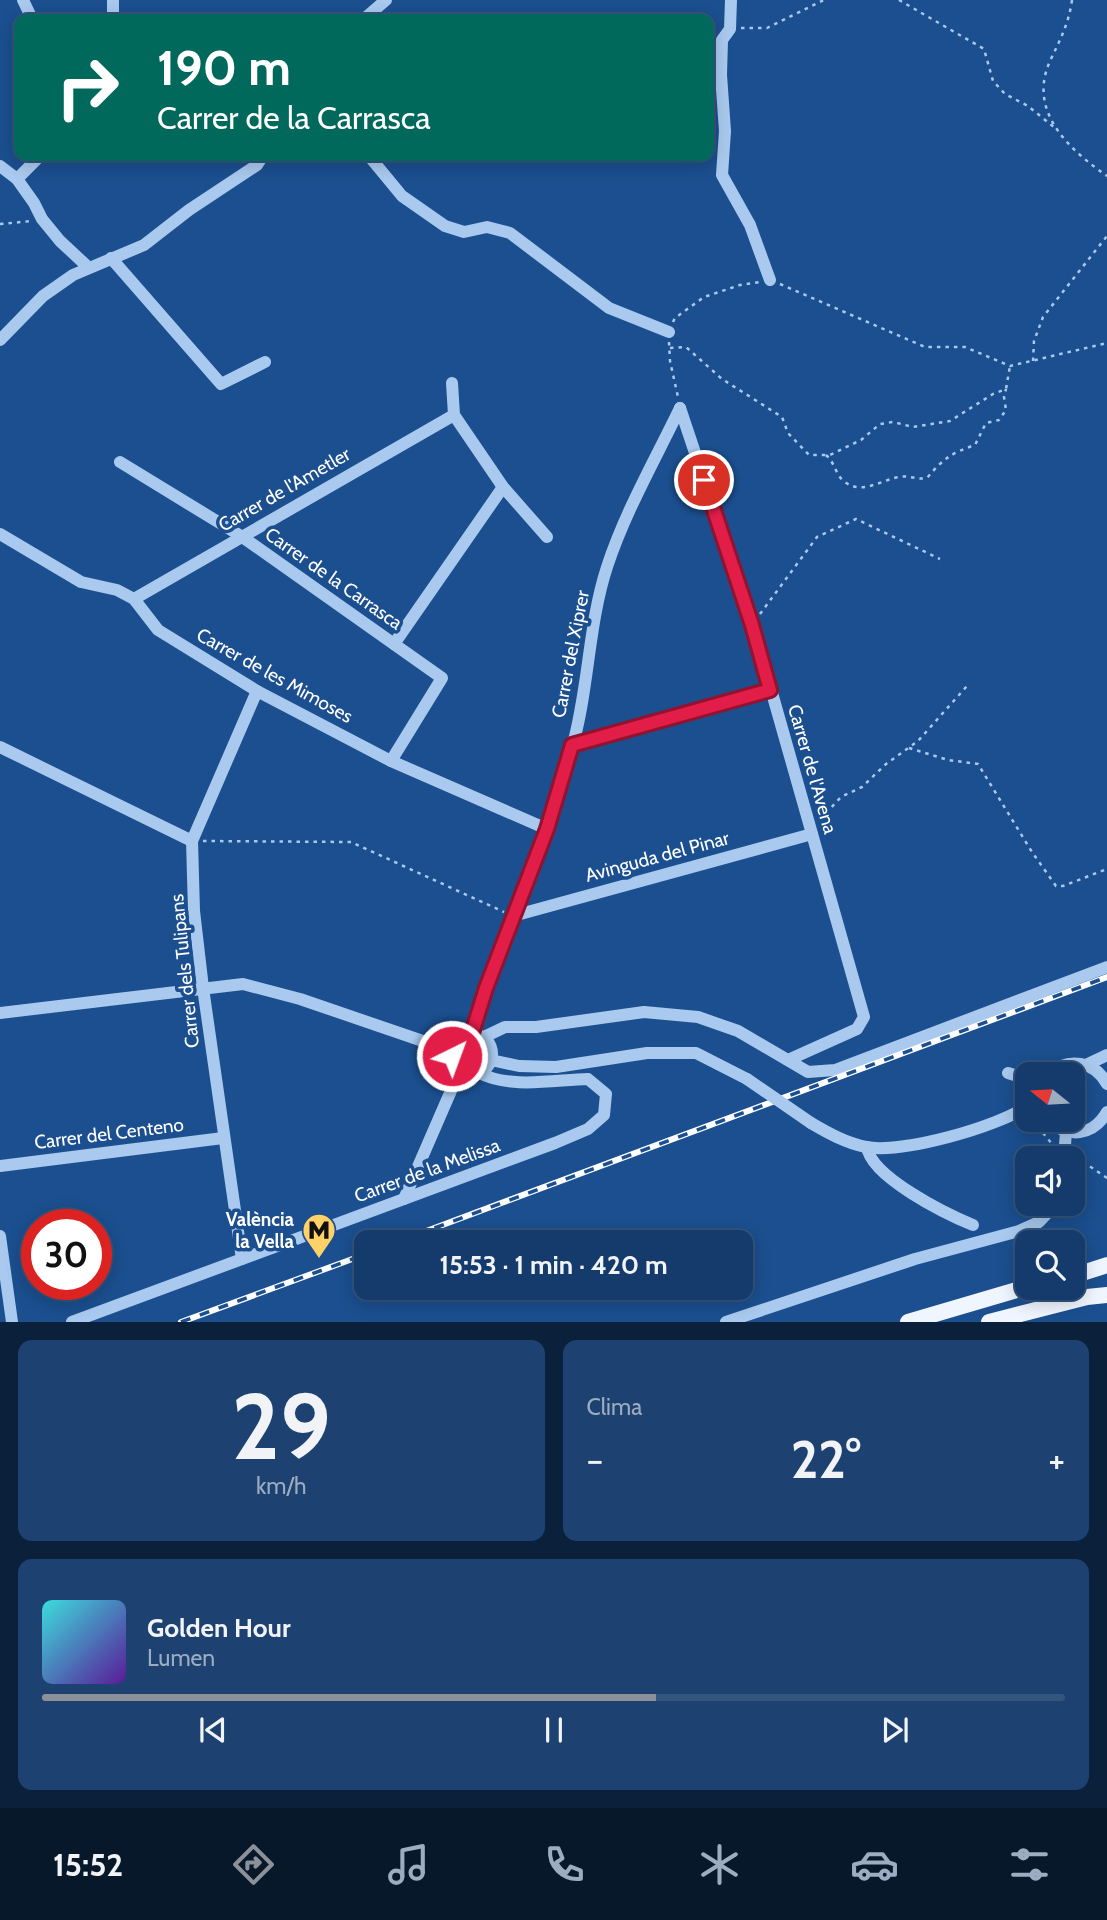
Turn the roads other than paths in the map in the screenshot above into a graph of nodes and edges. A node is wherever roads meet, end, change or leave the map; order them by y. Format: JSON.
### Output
{"nodes":[{"id":1,"x":386,"y":0,"type":"edge"},
{"id":2,"x":731,"y":0,"type":"edge"},
{"id":3,"x":370,"y":14,"type":"edge"},
{"id":4,"x":35,"y":161,"type":"edge"},
{"id":5,"x":259,"y":161,"type":"edge"},
{"id":6,"x":373,"y":161,"type":"edge"},
{"id":7,"x":0,"y":166,"type":"edge"},
{"id":8,"x":17,"y":179,"type":"junction"},
{"id":9,"x":111,"y":258,"type":"junction"},
{"id":10,"x":88,"y":267,"type":"junction"},
{"id":11,"x":770,"y":280,"type":"road end"},
{"id":12,"x":669,"y":332,"type":"road end"},
{"id":13,"x":0,"y":340,"type":"edge"},
{"id":14,"x":265,"y":362,"type":"dead end"},
{"id":15,"x":452,"y":383,"type":"dead end"},
{"id":16,"x":680,"y":408,"type":"joint"},
{"id":17,"x":454,"y":415,"type":"junction"},
{"id":18,"x":120,"y":462,"type":"dead end"},
{"id":19,"x":503,"y":487,"type":"junction"},
{"id":20,"x":0,"y":534,"type":"edge"},
{"id":21,"x":241,"y":536,"type":"junction"},
{"id":22,"x":547,"y":537,"type":"dead end"},
{"id":23,"x":134,"y":599,"type":"junction"},
{"id":24,"x":394,"y":644,"type":"junction"},
{"id":25,"x":770,"y":690,"type":"junction"},
{"id":26,"x":257,"y":691,"type":"junction"},
{"id":27,"x":572,"y":745,"type":"junction"},
{"id":28,"x":0,"y":747,"type":"edge"},
{"id":29,"x":391,"y":761,"type":"junction"},
{"id":30,"x":547,"y":829,"type":"junction"},
{"id":31,"x":812,"y":834,"type":"junction"},
{"id":32,"x":192,"y":841,"type":"junction"},
{"id":33,"x":513,"y":916,"type":"junction"},
{"id":34,"x":1107,"y":967,"type":"edge"},
{"id":35,"x":203,"y":988,"type":"junction"},
{"id":36,"x":0,"y":1013,"type":"edge"},
{"id":37,"x":478,"y":1035,"type":"junction"},
{"id":38,"x":452,"y":1051,"type":"junction"},
{"id":39,"x":1107,"y":1055,"type":"edge"},
{"id":40,"x":491,"y":1060,"type":"junction"},
{"id":41,"x":788,"y":1060,"type":"junction"},
{"id":42,"x":1086,"y":1065,"type":"joint"},
{"id":43,"x":460,"y":1070,"type":"junction"},
{"id":44,"x":479,"y":1073,"type":"junction"},
{"id":45,"x":1008,"y":1073,"type":"dead end"},
{"id":46,"x":1015,"y":1075,"type":"edge"},
{"id":47,"x":1107,"y":1082,"type":"edge"},
{"id":48,"x":1015,"y":1112,"type":"edge"},
{"id":49,"x":1107,"y":1112,"type":"edge"},
{"id":50,"x":1015,"y":1119,"type":"edge"},
{"id":51,"x":999,"y":1121,"type":"junction"},
{"id":52,"x":1101,"y":1128,"type":"edge"},
{"id":53,"x":1066,"y":1132,"type":"joint"},
{"id":54,"x":1081,"y":1132,"type":"edge"},
{"id":55,"x":223,"y":1138,"type":"junction"},
{"id":56,"x":1068,"y":1146,"type":"edge"},
{"id":57,"x":867,"y":1147,"type":"junction"},
{"id":58,"x":0,"y":1166,"type":"edge"},
{"id":59,"x":404,"y":1199,"type":"junction"},
{"id":60,"x":1045,"y":1216,"type":"edge"},
{"id":61,"x":973,"y":1224,"type":"dead end"},
{"id":62,"x":0,"y":1236,"type":"edge"},
{"id":63,"x":242,"y":1259,"type":"junction"},
{"id":64,"x":1107,"y":1265,"type":"edge"},
{"id":65,"x":1085,"y":1272,"type":"edge"},
{"id":66,"x":1015,"y":1290,"type":"edge"},
{"id":67,"x":1107,"y":1295,"type":"edge"},
{"id":68,"x":12,"y":1321,"type":"edge"},
{"id":69,"x":72,"y":1321,"type":"edge"},
{"id":70,"x":726,"y":1321,"type":"edge"},
{"id":71,"x":908,"y":1321,"type":"edge"},
{"id":72,"x":989,"y":1321,"type":"edge"}],
"edges":[{"from":1,"to":3,"type":"street"},
{"from":2,"to":11,"type":"street"},
{"from":4,"to":8,"type":"street"},
{"from":5,"to":9,"type":"street"},
{"from":6,"to":12,"type":"street"},
{"from":7,"to":8,"type":"street"},
{"from":8,"to":10,"type":"street"},
{"from":9,"to":10,"type":"street"},
{"from":9,"to":14,"type":"street"},
{"from":10,"to":13,"type":"street"},
{"from":15,"to":17,"type":"street"},
{"from":16,"to":25,"type":"street","name":"Carrer de l'Avena"},
{"from":16,"to":27,"type":"street","name":"Carrer del Xiprer"},
{"from":17,"to":19,"type":"street"},
{"from":17,"to":21,"type":"street","name":"Carrer de l'Ametler"},
{"from":18,"to":21,"type":"street","name":"Carrer de la Carrasca"},
{"from":19,"to":22,"type":"street"},
{"from":19,"to":24,"type":"street"},
{"from":20,"to":23,"type":"street"},
{"from":21,"to":23,"type":"street","name":"Carrer de l'Ametler"},
{"from":21,"to":24,"type":"street","name":"Carrer de la Carrasca"},
{"from":23,"to":26,"type":"street","name":"Carrer de les Mimoses"},
{"from":24,"to":29,"type":"street","name":"Carrer de la Carrasca"},
{"from":25,"to":27,"type":"street"},
{"from":25,"to":31,"type":"street","name":"Carrer de l'Avena"},
{"from":26,"to":29,"type":"street","name":"Carrer de les Mimoses"},
{"from":26,"to":32,"type":"street","name":"Carrer dels Tulipans"},
{"from":27,"to":30,"type":"street","name":"Carrer del Xiprer"},
{"from":28,"to":32,"type":"street"},
{"from":29,"to":30,"type":"street","name":"Carrer de les Mimoses"},
{"from":30,"to":33,"type":"street","name":"Carrer del Xiprer"},
{"from":31,"to":33,"type":"street","name":"Avinguda del Pinar"},
{"from":31,"to":41,"type":"street","name":"Carrer de l'Avena"},
{"from":32,"to":35,"type":"street","name":"Carrer dels Tulipans"},
{"from":33,"to":37,"type":"street","name":"Carrer del Xiprer"},
{"from":34,"to":41,"type":"street"},
{"from":35,"to":36,"type":"street"},
{"from":35,"to":38,"type":"street"},
{"from":35,"to":55,"type":"street","name":"Carrer dels Tulipans"},
{"from":37,"to":38,"type":"street"},
{"from":37,"to":40,"type":"street"},
{"from":37,"to":41,"type":"street"},
{"from":38,"to":43,"type":"street"},
{"from":39,"to":42,"type":"street"},
{"from":40,"to":44,"type":"street"},
{"from":40,"to":57,"type":"street","bridge":true},
{"from":42,"to":47,"type":"street"},
{"from":43,"to":44,"type":"street"},
{"from":43,"to":59,"type":"street"},
{"from":44,"to":59,"type":"street","name":"Carrer de la Melissa"},
{"from":45,"to":46,"type":"street"},
{"from":48,"to":51,"type":"street"},
{"from":49,"to":52,"type":"street"},
{"from":50,"to":51,"type":"street"},
{"from":51,"to":57,"type":"street"},
{"from":53,"to":54,"type":"street"},
{"from":53,"to":56,"type":"street"},
{"from":55,"to":58,"type":"street","name":"Carrer del Centeno"},
{"from":55,"to":63,"type":"street","name":"Carrer dels Tulipans"},
{"from":57,"to":61,"type":"street"},
{"from":59,"to":63,"type":"street","name":"Carrer de la Melissa"},
{"from":60,"to":70,"type":"street"},
{"from":62,"to":68,"type":"street"},
{"from":63,"to":69,"type":"street","name":"Carrer de la Melissa"},
{"from":64,"to":65,"type":"main road"},
{"from":66,"to":71,"type":"main road"},
{"from":67,"to":72,"type":"main road"}]}
